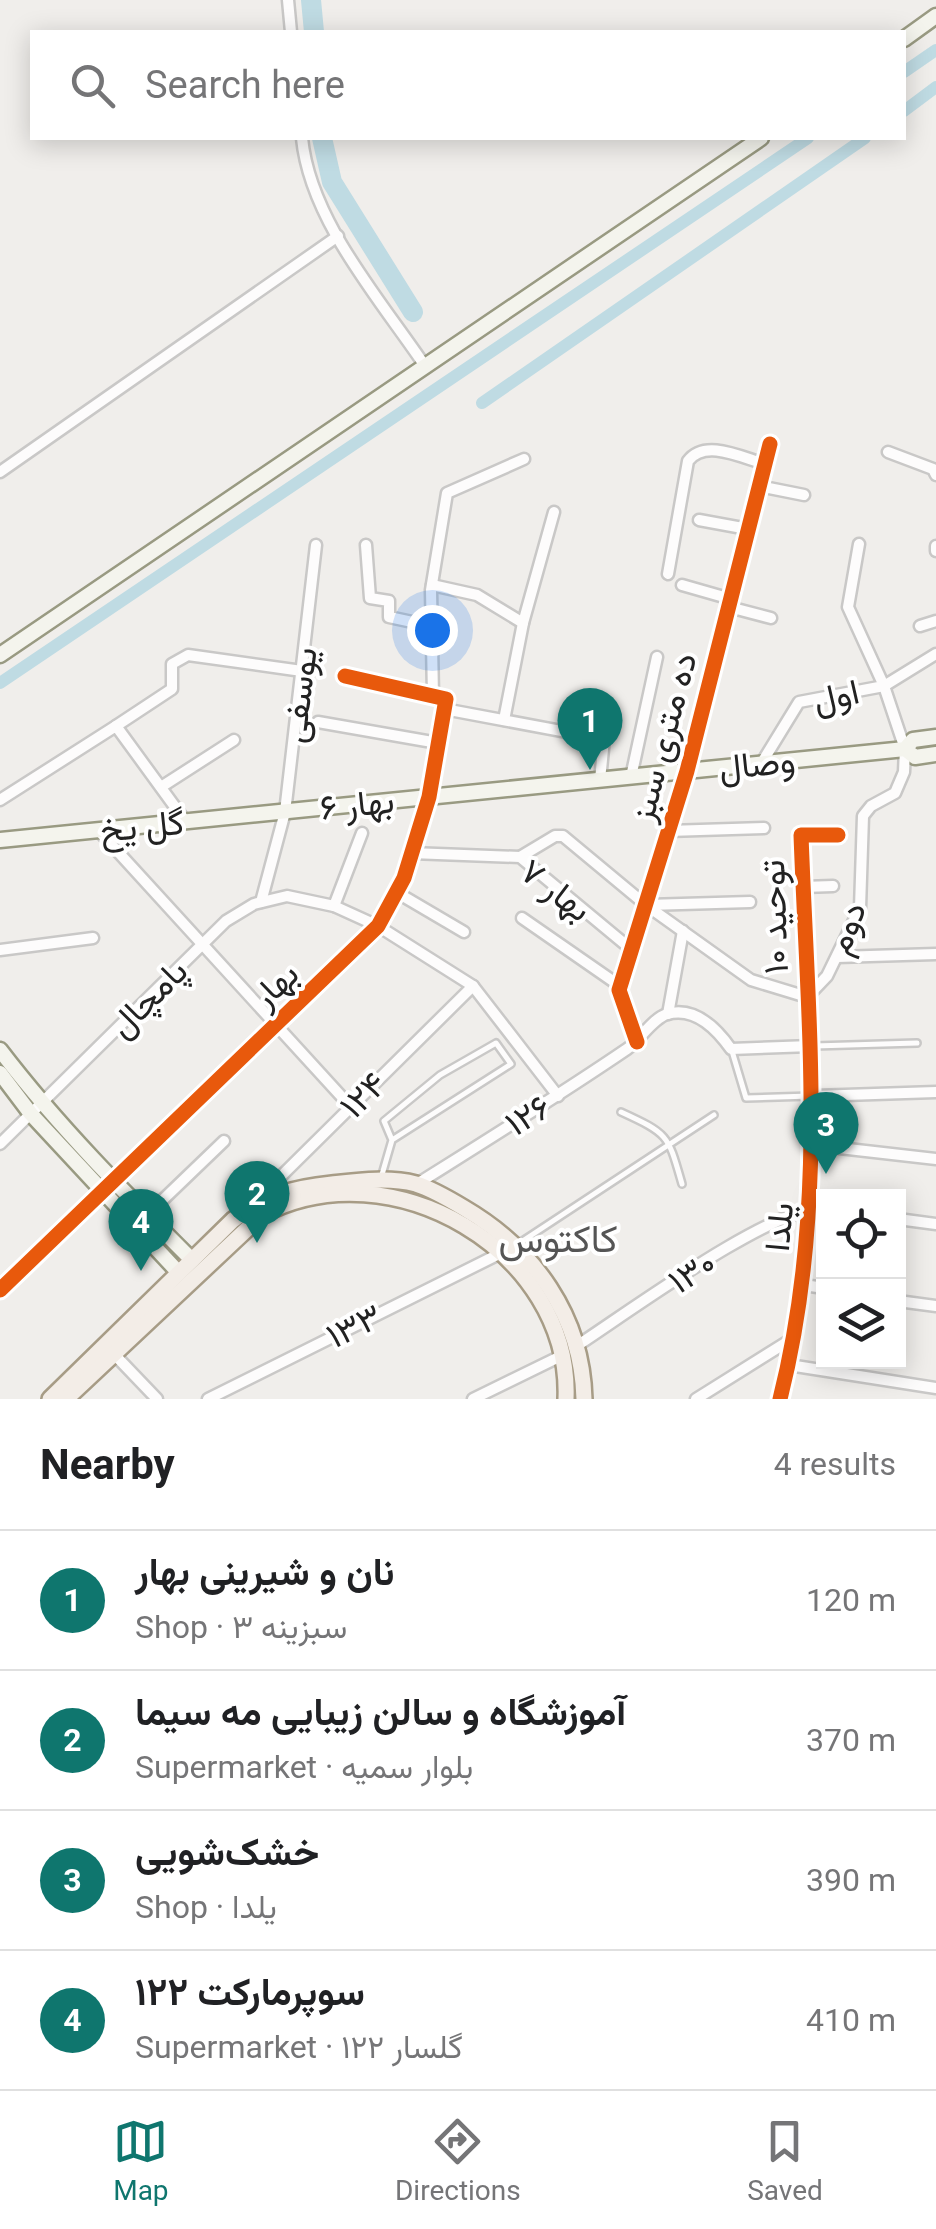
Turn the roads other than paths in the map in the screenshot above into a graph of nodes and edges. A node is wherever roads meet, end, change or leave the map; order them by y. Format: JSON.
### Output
{"nodes":[{"id":1,"x":288,"y":0,"type":"edge"},
{"id":2,"x":936,"y":16,"type":"edge"},
{"id":3,"x":292,"y":30,"type":"edge"},
{"id":4,"x":906,"y":38,"type":"edge"},
{"id":5,"x":302,"y":140,"type":"edge"},
{"id":6,"x":758,"y":140,"type":"edge"},
{"id":7,"x":338,"y":236,"type":"junction"},
{"id":8,"x":425,"y":366,"type":"junction"},
{"id":9,"x":770,"y":444,"type":"dead end"},
{"id":10,"x":888,"y":452,"type":"dead end"},
{"id":11,"x":524,"y":458,"type":"dead end"},
{"id":12,"x":764,"y":464,"type":"junction"},
{"id":13,"x":0,"y":472,"type":"edge"},
{"id":14,"x":936,"y":475,"type":"edge"},
{"id":15,"x":759,"y":486,"type":"junction"},
{"id":16,"x":804,"y":495,"type":"dead end"},
{"id":17,"x":554,"y":512,"type":"dead end"},
{"id":18,"x":698,"y":520,"type":"dead end"},
{"id":19,"x":748,"y":529,"type":"junction"},
{"id":20,"x":858,"y":544,"type":"dead end"},
{"id":21,"x":316,"y":545,"type":"dead end"},
{"id":22,"x":366,"y":545,"type":"dead end"},
{"id":23,"x":668,"y":574,"type":"dead end"},
{"id":24,"x":432,"y":585,"type":"junction"},
{"id":25,"x":682,"y":585,"type":"dead end"},
{"id":26,"x":730,"y":603,"type":"junction"},
{"id":27,"x":771,"y":618,"type":"dead end"},
{"id":28,"x":936,"y":621,"type":"edge"},
{"id":29,"x":523,"y":623,"type":"junction"},
{"id":30,"x":431,"y":626,"type":"junction"},
{"id":31,"x":920,"y":626,"type":"dead end"},
{"id":32,"x":936,"y":654,"type":"edge"},
{"id":33,"x":0,"y":656,"type":"edge"},
{"id":34,"x":657,"y":658,"type":"dead end"},
{"id":35,"x":302,"y":671,"type":"junction"},
{"id":36,"x":345,"y":676,"type":"dead end"},
{"id":37,"x":884,"y":686,"type":"junction"},
{"id":38,"x":432,"y":696,"type":"junction"},
{"id":39,"x":445,"y":704,"type":"junction"},
{"id":40,"x":504,"y":720,"type":"junction"},
{"id":41,"x":318,"y":722,"type":"dead end"},
{"id":42,"x":116,"y":726,"type":"junction"},
{"id":43,"x":936,"y":737,"type":"edge"},
{"id":44,"x":234,"y":740,"type":"dead end"},
{"id":45,"x":438,"y":744,"type":"junction"},
{"id":46,"x":905,"y":749,"type":"junction"},
{"id":47,"x":936,"y":754,"type":"edge"},
{"id":48,"x":762,"y":764,"type":"junction"},
{"id":49,"x":687,"y":771,"type":"junction"},
{"id":50,"x":630,"y":777,"type":"junction"},
{"id":51,"x":600,"y":780,"type":"junction"},
{"id":52,"x":161,"y":788,"type":"junction"},
{"id":53,"x":429,"y":797,"type":"junction"},
{"id":54,"x":0,"y":800,"type":"edge"},
{"id":55,"x":285,"y":812,"type":"junction"},
{"id":56,"x":186,"y":822,"type":"junction"},
{"id":57,"x":764,"y":828,"type":"dead end"},
{"id":58,"x":98,"y":830,"type":"junction"},
{"id":59,"x":668,"y":831,"type":"junction"},
{"id":60,"x":362,"y":834,"type":"dead end"},
{"id":61,"x":838,"y":834,"type":"dead end"},
{"id":62,"x":0,"y":840,"type":"edge"},
{"id":63,"x":411,"y":853,"type":"junction"},
{"id":64,"x":520,"y":857,"type":"junction"},
{"id":65,"x":833,"y":886,"type":"dead end"},
{"id":66,"x":803,"y":887,"type":"junction"},
{"id":67,"x":396,"y":892,"type":"junction"},
{"id":68,"x":262,"y":902,"type":"junction"},
{"id":69,"x":750,"y":902,"type":"dead end"},
{"id":70,"x":646,"y":905,"type":"junction"},
{"id":71,"x":334,"y":906,"type":"junction"},
{"id":72,"x":522,"y":918,"type":"dead end"},
{"id":73,"x":378,"y":926,"type":"junction"},
{"id":74,"x":683,"y":931,"type":"junction"},
{"id":75,"x":464,"y":932,"type":"dead end"},
{"id":76,"x":93,"y":938,"type":"dead end"},
{"id":77,"x":201,"y":944,"type":"junction"},
{"id":78,"x":0,"y":950,"type":"edge"},
{"id":79,"x":632,"y":950,"type":"junction"},
{"id":80,"x":936,"y":954,"type":"edge"},
{"id":81,"x":837,"y":957,"type":"junction"},
{"id":82,"x":472,"y":986,"type":"junction"},
{"id":83,"x":620,"y":986,"type":"junction"},
{"id":84,"x":807,"y":997,"type":"junction"},
{"id":85,"x":668,"y":1014,"type":"junction"},
{"id":86,"x":276,"y":1026,"type":"junction"},
{"id":87,"x":637,"y":1042,"type":"junction"},
{"id":88,"x":917,"y":1042,"type":"dead end"},
{"id":89,"x":811,"y":1046,"type":"junction"},
{"id":90,"x":731,"y":1049,"type":"junction"},
{"id":91,"x":0,"y":1050,"type":"edge"},
{"id":92,"x":0,"y":1074,"type":"edge"},
{"id":93,"x":936,"y":1092,"type":"edge"},
{"id":94,"x":558,"y":1096,"type":"junction"},
{"id":95,"x":814,"y":1096,"type":"junction"},
{"id":96,"x":351,"y":1107,"type":"junction"},
{"id":97,"x":37,"y":1109,"type":"junction"},
{"id":98,"x":621,"y":1112,"type":"dead end"},
{"id":99,"x":714,"y":1115,"type":"dead end"},
{"id":100,"x":392,"y":1140,"type":"junction"},
{"id":101,"x":224,"y":1141,"type":"dead end"},
{"id":102,"x":670,"y":1143,"type":"junction"},
{"id":103,"x":0,"y":1144,"type":"edge"},
{"id":104,"x":814,"y":1145,"type":"junction"},
{"id":105,"x":936,"y":1159,"type":"edge"},
{"id":106,"x":380,"y":1180,"type":"junction"},
{"id":107,"x":417,"y":1184,"type":"junction"},
{"id":108,"x":682,"y":1184,"type":"dead end"},
{"id":109,"x":108,"y":1187,"type":"junction"},
{"id":110,"x":816,"y":1189,"type":"edge"},
{"id":111,"x":254,"y":1204,"type":"junction"},
{"id":112,"x":816,"y":1208,"type":"edge"},
{"id":113,"x":816,"y":1214,"type":"edge"},
{"id":114,"x":148,"y":1216,"type":"junction"},
{"id":115,"x":906,"y":1220,"type":"edge"},
{"id":116,"x":936,"y":1224,"type":"edge"},
{"id":117,"x":508,"y":1250,"type":"junction"},
{"id":118,"x":197,"y":1265,"type":"junction"},
{"id":119,"x":184,"y":1278,"type":"junction"},
{"id":120,"x":804,"y":1285,"type":"junction"},
{"id":121,"x":816,"y":1287,"type":"edge"},
{"id":122,"x":0,"y":1290,"type":"edge"},
{"id":123,"x":906,"y":1301,"type":"edge"},
{"id":124,"x":936,"y":1306,"type":"edge"},
{"id":125,"x":796,"y":1336,"type":"junction"},
{"id":126,"x":578,"y":1345,"type":"junction"},
{"id":127,"x":113,"y":1353,"type":"junction"},
{"id":128,"x":562,"y":1355,"type":"junction"},
{"id":129,"x":788,"y":1365,"type":"junction"},
{"id":130,"x":936,"y":1388,"type":"edge"},
{"id":131,"x":60,"y":1397,"type":"edge"},
{"id":132,"x":158,"y":1399,"type":"edge"},
{"id":133,"x":208,"y":1399,"type":"edge"},
{"id":134,"x":473,"y":1399,"type":"edge"},
{"id":135,"x":566,"y":1399,"type":"edge"},
{"id":136,"x":584,"y":1399,"type":"edge"},
{"id":137,"x":696,"y":1399,"type":"edge"},
{"id":138,"x":780,"y":1399,"type":"edge"}],
"edges":[{"from":1,"to":3,"type":"street"},
{"from":2,"to":4,"type":"main road"},
{"from":5,"to":7,"type":"street"},
{"from":6,"to":8,"type":"main road"},
{"from":7,"to":8,"type":"street"},
{"from":7,"to":13,"type":"street"},
{"from":8,"to":33,"type":"main road"},
{"from":9,"to":12,"type":"street","name":"ده متری سبز"},
{"from":10,"to":14,"type":"street"},
{"from":11,"to":24,"type":"street"},
{"from":12,"to":15,"type":"street","name":"ده متری سبز"},
{"from":12,"to":23,"type":"street"},
{"from":15,"to":16,"type":"street"},
{"from":15,"to":19,"type":"street","name":"ده متری سبز"},
{"from":17,"to":29,"type":"street"},
{"from":18,"to":19,"type":"street"},
{"from":19,"to":26,"type":"street","name":"ده متری سبز"},
{"from":20,"to":37,"type":"street"},
{"from":21,"to":35,"type":"street","name":"یوسفی"},
{"from":22,"to":30,"type":"street"},
{"from":24,"to":29,"type":"street"},
{"from":24,"to":30,"type":"street"},
{"from":25,"to":26,"type":"street"},
{"from":26,"to":27,"type":"street"},
{"from":26,"to":49,"type":"street","name":"ده متری سبز"},
{"from":28,"to":31,"type":"street"},
{"from":29,"to":40,"type":"street"},
{"from":30,"to":38,"type":"street"},
{"from":32,"to":37,"type":"street"},
{"from":34,"to":50,"type":"street"},
{"from":35,"to":42,"type":"street"},
{"from":35,"to":55,"type":"street","name":"یوسفی"},
{"from":36,"to":38,"type":"street"},
{"from":37,"to":46,"type":"street"},
{"from":37,"to":48,"type":"street","name":"اول"},
{"from":38,"to":39,"type":"street"},
{"from":39,"to":40,"type":"street"},
{"from":39,"to":45,"type":"street","name":"بهار"},
{"from":40,"to":51,"type":"street"},
{"from":41,"to":45,"type":"street"},
{"from":42,"to":52,"type":"street"},
{"from":42,"to":54,"type":"street"},
{"from":43,"to":46,"type":"main road","name":"وصال"},
{"from":44,"to":52,"type":"street"},
{"from":45,"to":53,"type":"street","name":"بهار"},
{"from":46,"to":47,"type":"main road","name":"وصال"},
{"from":46,"to":48,"type":"main road","name":"وصال"},
{"from":46,"to":81,"type":"street","name":"دوم"},
{"from":48,"to":49,"type":"main road","name":"وصال"},
{"from":49,"to":50,"type":"main road","name":"وصال"},
{"from":49,"to":59,"type":"street","name":"ده متری سبز"},
{"from":50,"to":51,"type":"main road","name":"وصال"},
{"from":51,"to":53,"type":"main road","name":"وصال"},
{"from":52,"to":56,"type":"street"},
{"from":53,"to":55,"type":"main road","name":"بهار ۶"},
{"from":53,"to":63,"type":"street","name":"بهار"},
{"from":55,"to":56,"type":"main road","name":"گل یخ"},
{"from":55,"to":68,"type":"street","name":"یوسفی"},
{"from":56,"to":58,"type":"main road","name":"گل یخ"},
{"from":57,"to":59,"type":"street"},
{"from":58,"to":62,"type":"main road","name":"گل یخ"},
{"from":58,"to":77,"type":"street"},
{"from":59,"to":70,"type":"street","name":"ده متری سبز"},
{"from":60,"to":71,"type":"street"},
{"from":61,"to":66,"type":"street","name":"توحید ۱۰"},
{"from":63,"to":64,"type":"street","name":"بهار ۷"},
{"from":63,"to":67,"type":"street","name":"بهار"},
{"from":64,"to":70,"type":"street"},
{"from":64,"to":79,"type":"street","name":"بهار ۷"},
{"from":65,"to":66,"type":"street"},
{"from":66,"to":84,"type":"street","name":"توحید ۱۰"},
{"from":67,"to":73,"type":"street","name":"بهار"},
{"from":67,"to":75,"type":"street"},
{"from":68,"to":71,"type":"street"},
{"from":68,"to":77,"type":"street","name":"پامچال"},
{"from":69,"to":70,"type":"street"},
{"from":70,"to":74,"type":"street"},
{"from":70,"to":79,"type":"street","name":"ده متری سبز"},
{"from":71,"to":73,"type":"street"},
{"from":72,"to":83,"type":"street"},
{"from":73,"to":82,"type":"street"},
{"from":73,"to":86,"type":"street","name":"بهار"},
{"from":74,"to":84,"type":"street"},
{"from":74,"to":85,"type":"street"},
{"from":76,"to":78,"type":"street"},
{"from":77,"to":86,"type":"street"},
{"from":77,"to":97,"type":"street","name":"پامچال"},
{"from":79,"to":83,"type":"street","name":"ده متری سبز"},
{"from":80,"to":81,"type":"street"},
{"from":81,"to":84,"type":"street","name":"دوم"},
{"from":82,"to":94,"type":"street"},
{"from":82,"to":96,"type":"street","name":"۱۲۴"},
{"from":83,"to":87,"type":"street"},
{"from":84,"to":89,"type":"street","name":"یلدا"},
{"from":85,"to":87,"type":"street","name":"۱۲۶"},
{"from":85,"to":90,"type":"street"},
{"from":86,"to":96,"type":"street"},
{"from":86,"to":109,"type":"street","name":"بهار"},
{"from":87,"to":94,"type":"street","name":"۱۲۶"},
{"from":88,"to":89,"type":"lane"},
{"from":89,"to":90,"type":"street"},
{"from":89,"to":95,"type":"street","name":"یلدا"},
{"from":90,"to":95,"type":"lane"},
{"from":91,"to":97,"type":"main road"},
{"from":92,"to":97,"type":"main road"},
{"from":93,"to":95,"type":"street"},
{"from":94,"to":107,"type":"street","name":"۱۲۶"},
{"from":95,"to":104,"type":"street","name":"یلدا"},
{"from":96,"to":111,"type":"street","name":"۱۲۴"},
{"from":97,"to":103,"type":"street","name":"پامچال"},
{"from":97,"to":109,"type":"main road"},
{"from":98,"to":102,"type":"lane"},
{"from":99,"to":102,"type":"lane"},
{"from":100,"to":100,"type":"lane"},
{"from":100,"to":106,"type":"lane"},
{"from":101,"to":114,"type":"street"},
{"from":102,"to":108,"type":"lane"},
{"from":102,"to":117,"type":"lane"},
{"from":104,"to":105,"type":"street"},
{"from":104,"to":110,"type":"street","name":"یلدا"},
{"from":106,"to":107,"type":"main road"},
{"from":106,"to":111,"type":"main road"},
{"from":107,"to":117,"type":"main road"},
{"from":109,"to":114,"type":"main road"},
{"from":109,"to":119,"type":"main road"},
{"from":109,"to":122,"type":"street","name":"بهار"},
{"from":111,"to":118,"type":"main road"},
{"from":112,"to":126,"type":"street","name":"۱۳۰"},
{"from":113,"to":120,"type":"street","name":"یلدا"},
{"from":114,"to":118,"type":"main road"},
{"from":115,"to":116,"type":"street"},
{"from":117,"to":118,"type":"main road"},
{"from":117,"to":126,"type":"main road"},
{"from":117,"to":128,"type":"main road"},
{"from":117,"to":133,"type":"street","name":"۱۳۳"},
{"from":118,"to":119,"type":"main road"},
{"from":119,"to":127,"type":"main road"},
{"from":119,"to":131,"type":"main road"},
{"from":120,"to":121,"type":"street"},
{"from":120,"to":125,"type":"street","name":"یلدا"},
{"from":123,"to":124,"type":"street"},
{"from":125,"to":129,"type":"street","name":"یلدا"},
{"from":125,"to":137,"type":"street"},
{"from":126,"to":136,"type":"main road"},
{"from":127,"to":131,"type":"main road"},
{"from":127,"to":132,"type":"street"},
{"from":128,"to":134,"type":"street"},
{"from":128,"to":135,"type":"main road"},
{"from":129,"to":130,"type":"street"},
{"from":129,"to":138,"type":"street","name":"یلدا"}]}
